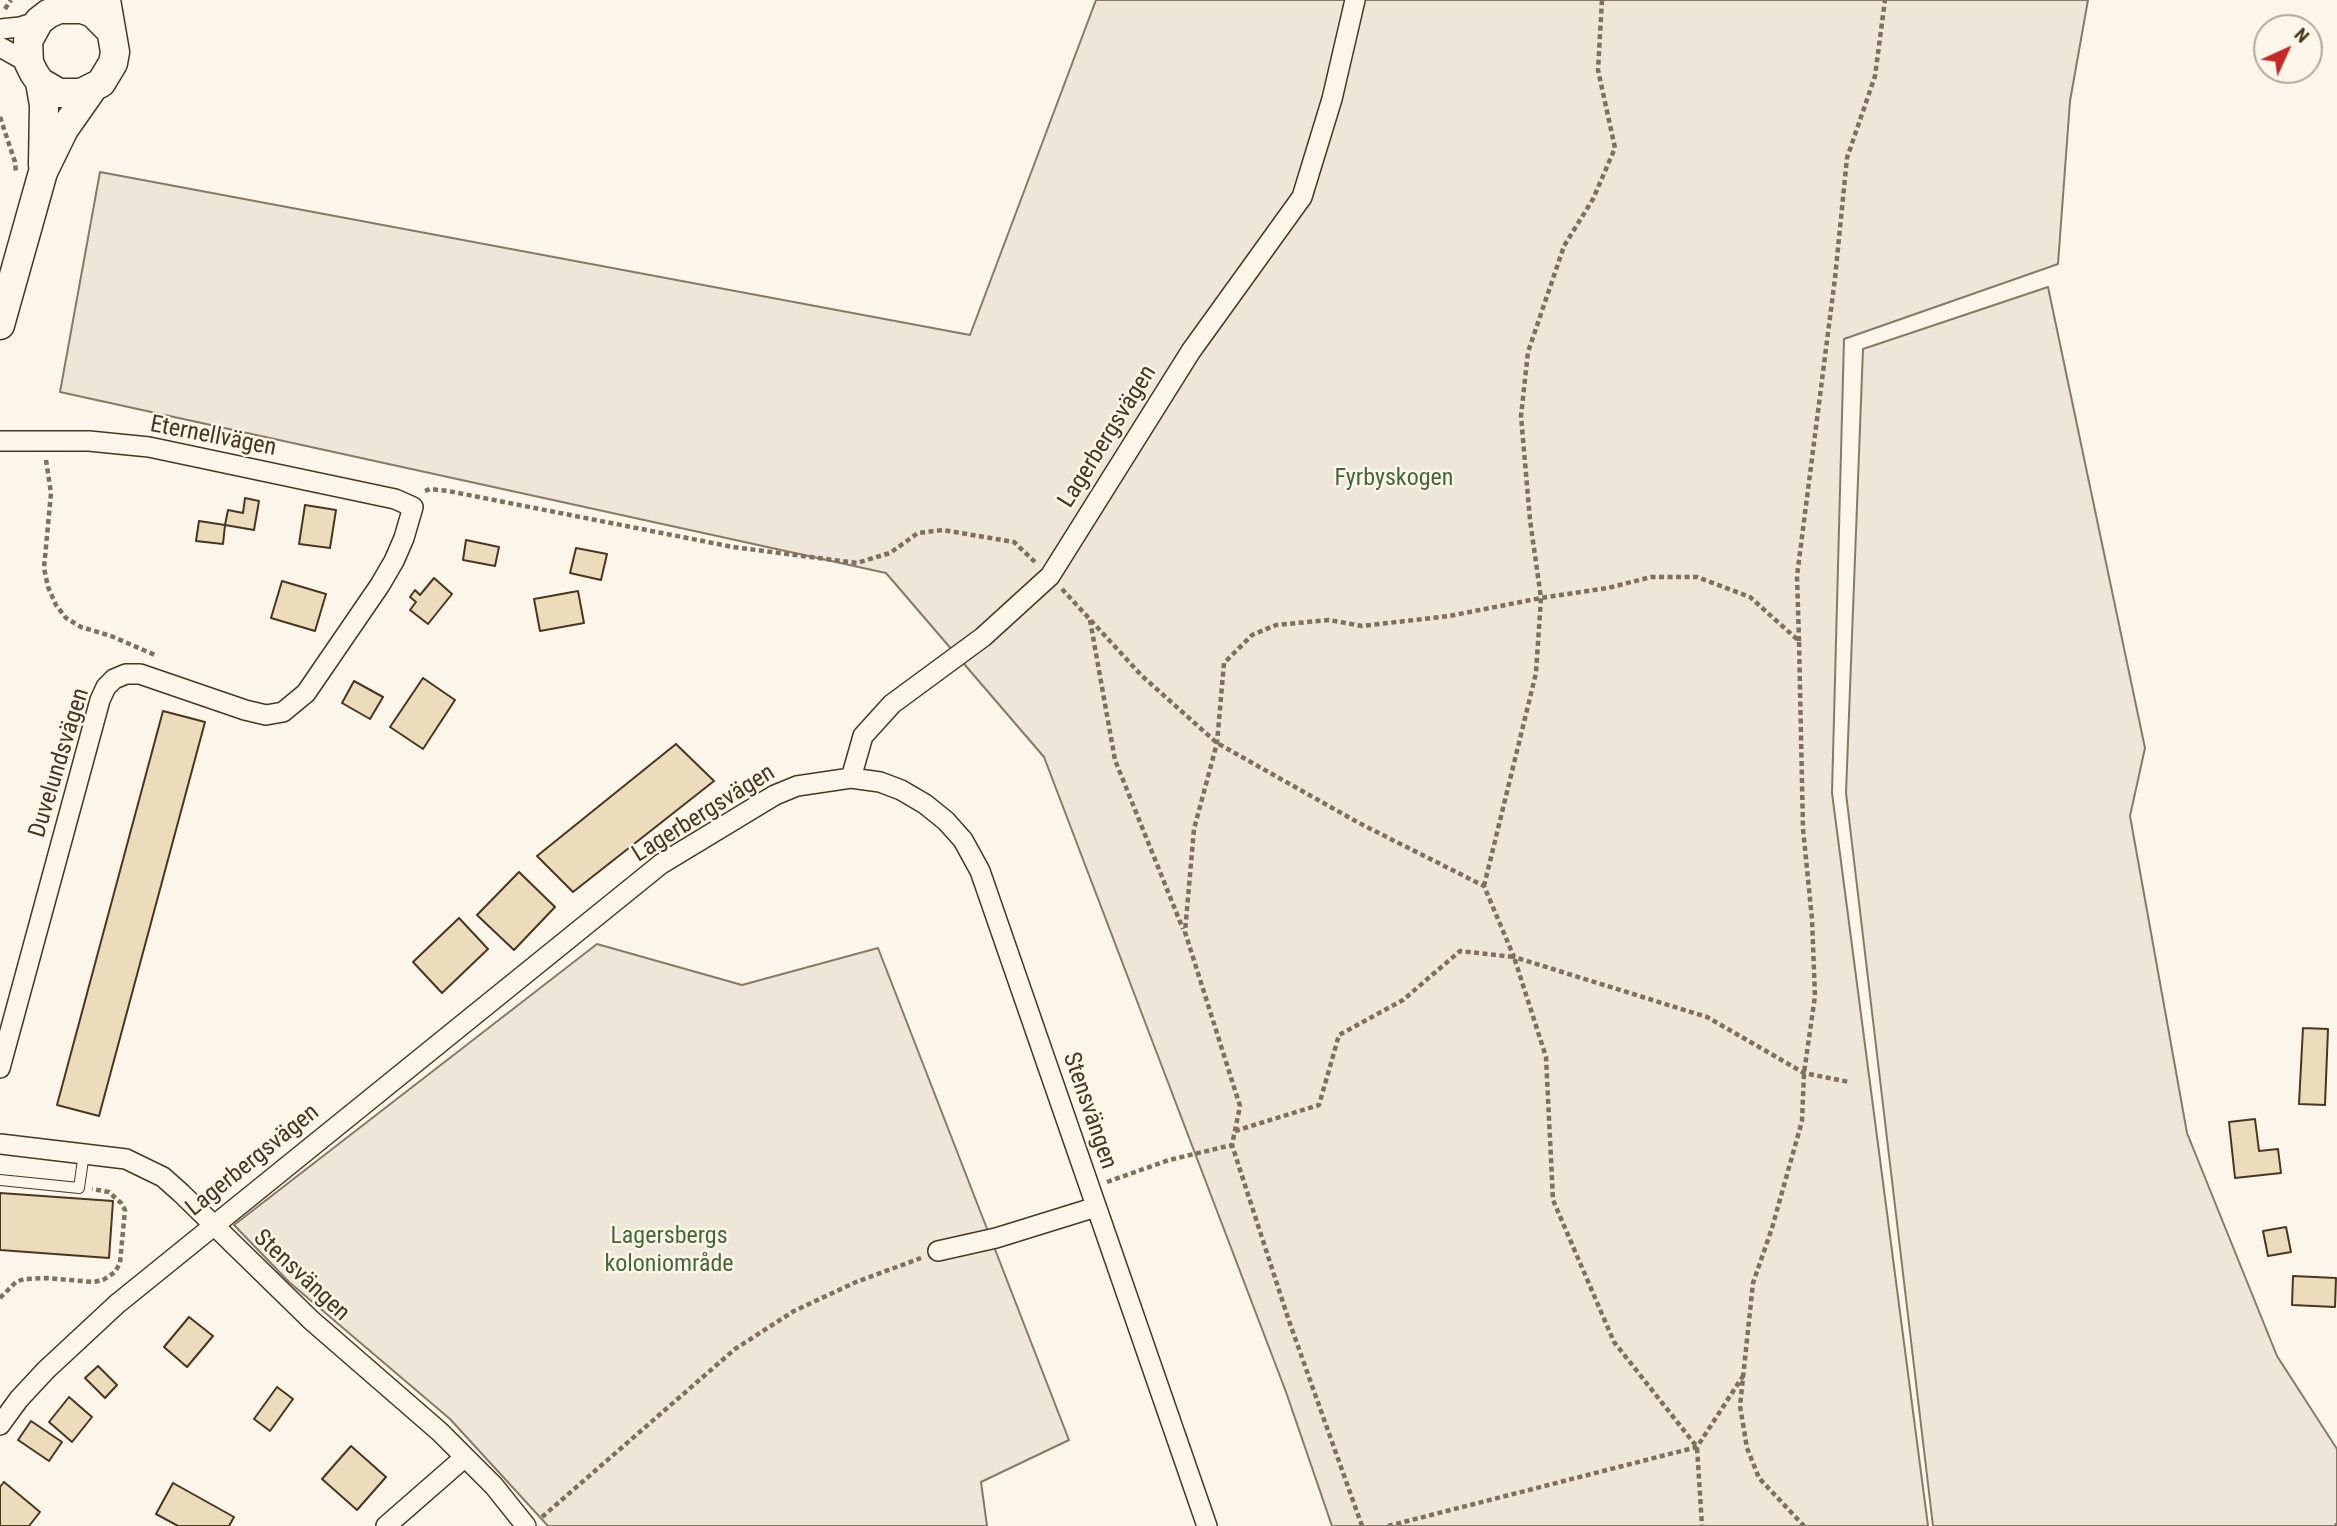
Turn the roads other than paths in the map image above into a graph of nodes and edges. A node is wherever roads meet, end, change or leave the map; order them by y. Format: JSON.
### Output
{"nodes":[{"id":1,"x":106,"y":0,"type":"edge"},
{"id":2,"x":1355,"y":0,"type":"edge"},
{"id":3,"x":55,"y":10,"type":"edge"},
{"id":4,"x":0,"y":29,"type":"edge"},
{"id":5,"x":109,"y":29,"type":"junction"},
{"id":6,"x":0,"y":47,"type":"edge"},
{"id":7,"x":35,"y":72,"type":"junction"},
{"id":8,"x":92,"y":89,"type":"junction"},
{"id":9,"x":43,"y":172,"type":"junction"},
{"id":10,"x":0,"y":325,"type":"edge"},
{"id":11,"x":0,"y":441,"type":"edge"},
{"id":12,"x":413,"y":507,"type":"joint"},
{"id":13,"x":851,"y":778,"type":"junction"},
{"id":14,"x":0,"y":1068,"type":"edge"},
{"id":15,"x":0,"y":1144,"type":"edge"},
{"id":16,"x":85,"y":1153,"type":"junction"},
{"id":17,"x":0,"y":1180,"type":"edge"},
{"id":18,"x":1093,"y":1197,"type":"junction"},
{"id":19,"x":213,"y":1225,"type":"junction"},
{"id":20,"x":938,"y":1251,"type":"road end"},
{"id":21,"x":0,"y":1425,"type":"edge"},
{"id":22,"x":465,"y":1457,"type":"junction"},
{"id":23,"x":533,"y":1522,"type":"edge"},
{"id":24,"x":386,"y":1526,"type":"edge"},
{"id":25,"x":1207,"y":1526,"type":"edge"}],
"edges":[{"from":1,"to":5,"type":"main road"},
{"from":2,"to":13,"type":"street","name":"Lagerbergsvägen"},
{"from":3,"to":4,"type":"street"},
{"from":3,"to":5,"type":"main road"},
{"from":3,"to":7,"type":"main road"},
{"from":5,"to":8,"type":"main road"},
{"from":6,"to":7,"type":"street"},
{"from":7,"to":8,"type":"main road"},
{"from":7,"to":9,"type":"main road"},
{"from":8,"to":9,"type":"main road"},
{"from":9,"to":10,"type":"main road"},
{"from":11,"to":12,"type":"street","name":"Eternellvägen"},
{"from":12,"to":14,"type":"street","name":"Duvelundsvägen"},
{"from":13,"to":18,"type":"street","name":"Stensvängen"},
{"from":13,"to":19,"type":"street","name":"Lagerbergsvägen"},
{"from":15,"to":16,"type":"street","name":"Stensvängen"},
{"from":16,"to":17,"type":"lane"},
{"from":16,"to":19,"type":"street","name":"Stensvängen"},
{"from":18,"to":20,"type":"street"},
{"from":18,"to":25,"type":"street","name":"Stensvängen"},
{"from":19,"to":21,"type":"street","name":"Lagerbergsvägen"},
{"from":19,"to":22,"type":"street","name":"Stensvängen"},
{"from":22,"to":23,"type":"street","name":"Stensvängen"},
{"from":22,"to":24,"type":"street"}]}
